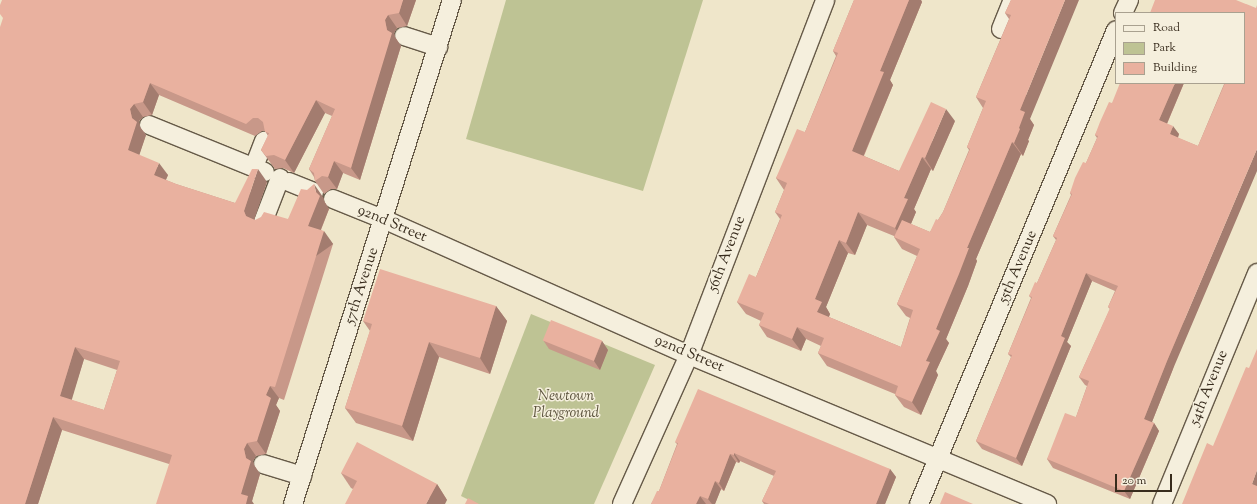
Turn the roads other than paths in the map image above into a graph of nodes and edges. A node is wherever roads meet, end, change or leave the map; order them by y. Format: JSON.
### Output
{"nodes":[{"id":1,"x":452,"y":0,"type":"edge"},
{"id":2,"x":825,"y":0,"type":"edge"},
{"id":3,"x":1013,"y":0,"type":"edge"},
{"id":4,"x":1129,"y":0,"type":"edge"},
{"id":5,"x":1123,"y":12,"type":"edge"},
{"id":6,"x":1001,"y":29,"type":"dead end"},
{"id":7,"x":1115,"y":32,"type":"edge"},
{"id":8,"x":404,"y":36,"type":"dead end"},
{"id":9,"x":438,"y":47,"type":"junction"},
{"id":10,"x":149,"y":125,"type":"dead end"},
{"id":11,"x":264,"y":140,"type":"edge"},
{"id":12,"x":272,"y":175,"type":"junction"},
{"id":13,"x":314,"y":192,"type":"edge"},
{"id":14,"x":333,"y":200,"type":"dead end"},
{"id":15,"x":384,"y":219,"type":"junction"},
{"id":16,"x":264,"y":222,"type":"edge"},
{"id":17,"x":1257,"y":273,"type":"edge"},
{"id":18,"x":689,"y":355,"type":"junction"},
{"id":19,"x":938,"y":458,"type":"junction"},
{"id":20,"x":263,"y":464,"type":"dead end"},
{"id":21,"x":302,"y":476,"type":"junction"},
{"id":22,"x":293,"y":504,"type":"edge"},
{"id":23,"x":622,"y":504,"type":"edge"},
{"id":24,"x":919,"y":504,"type":"edge"},
{"id":25,"x":1047,"y":504,"type":"edge"},
{"id":26,"x":1162,"y":504,"type":"edge"}],
"edges":[{"from":1,"to":9,"type":"street","name":"57th Avenue"},
{"from":2,"to":18,"type":"street","name":"56th Avenue"},
{"from":3,"to":6,"type":"street"},
{"from":4,"to":5,"type":"street"},
{"from":7,"to":19,"type":"street","name":"55th Avenue"},
{"from":8,"to":9,"type":"street"},
{"from":9,"to":15,"type":"street","name":"57th Avenue"},
{"from":10,"to":12,"type":"street"},
{"from":11,"to":12,"type":"street"},
{"from":12,"to":13,"type":"street"},
{"from":12,"to":16,"type":"street"},
{"from":14,"to":15,"type":"street","name":"92nd Street"},
{"from":15,"to":18,"type":"street","name":"92nd Street"},
{"from":15,"to":21,"type":"street","name":"57th Avenue"},
{"from":17,"to":26,"type":"street","name":"54th Avenue"},
{"from":18,"to":19,"type":"street","name":"92nd Street"},
{"from":18,"to":23,"type":"street","name":"56th Avenue"},
{"from":19,"to":24,"type":"street","name":"55th Avenue"},
{"from":19,"to":25,"type":"street","name":"92nd Street"},
{"from":20,"to":21,"type":"street"},
{"from":21,"to":22,"type":"street","name":"57th Avenue"}]}
